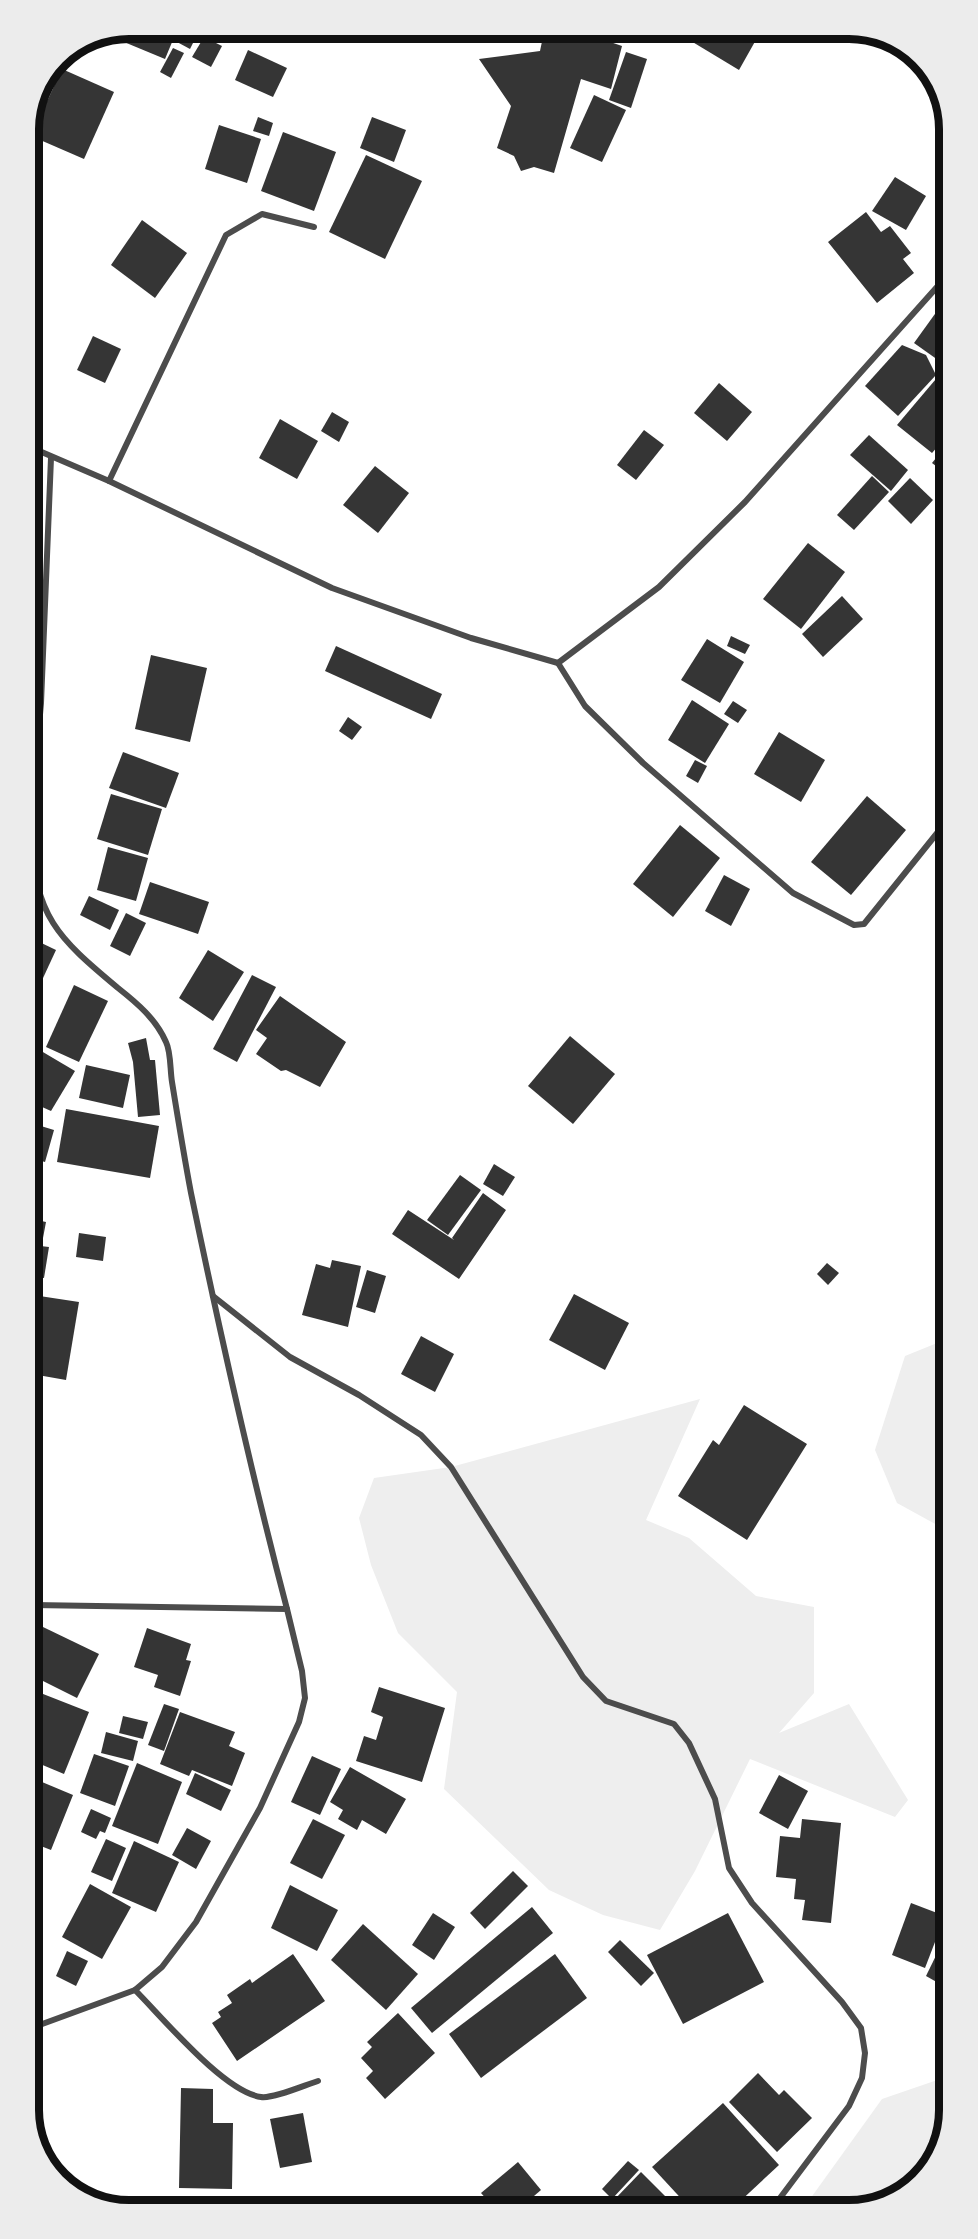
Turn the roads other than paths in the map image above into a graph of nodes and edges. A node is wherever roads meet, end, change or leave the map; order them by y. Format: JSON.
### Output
{"nodes":[{"id":1,"x":314,"y":227,"type":"dead end"},
{"id":2,"x":939,"y":285,"type":"edge"},
{"id":3,"x":39,"y":452,"type":"edge"},
{"id":4,"x":51,"y":458,"type":"junction"},
{"id":5,"x":109,"y":480,"type":"junction"},
{"id":6,"x":558,"y":663,"type":"junction"},
{"id":7,"x":39,"y":724,"type":"edge"},
{"id":8,"x":939,"y":831,"type":"edge"},
{"id":9,"x":39,"y":891,"type":"edge"},
{"id":10,"x":213,"y":1296,"type":"junction"},
{"id":11,"x":39,"y":1605,"type":"edge"},
{"id":12,"x":287,"y":1609,"type":"junction"},
{"id":13,"x":135,"y":1990,"type":"junction"},
{"id":14,"x":39,"y":2025,"type":"edge"},
{"id":15,"x":318,"y":2081,"type":"dead end"},
{"id":16,"x":778,"y":2200,"type":"edge"}],
"edges":[{"from":1,"to":5,"type":"street"},
{"from":2,"to":6,"type":"street"},
{"from":3,"to":4,"type":"street"},
{"from":4,"to":5,"type":"street"},
{"from":4,"to":7,"type":"street"},
{"from":5,"to":6,"type":"street"},
{"from":6,"to":8,"type":"street"},
{"from":9,"to":10,"type":"street"},
{"from":10,"to":12,"type":"street"},
{"from":10,"to":16,"type":"street"},
{"from":11,"to":12,"type":"street"},
{"from":12,"to":13,"type":"street"},
{"from":13,"to":14,"type":"street"},
{"from":13,"to":15,"type":"street"}]}
